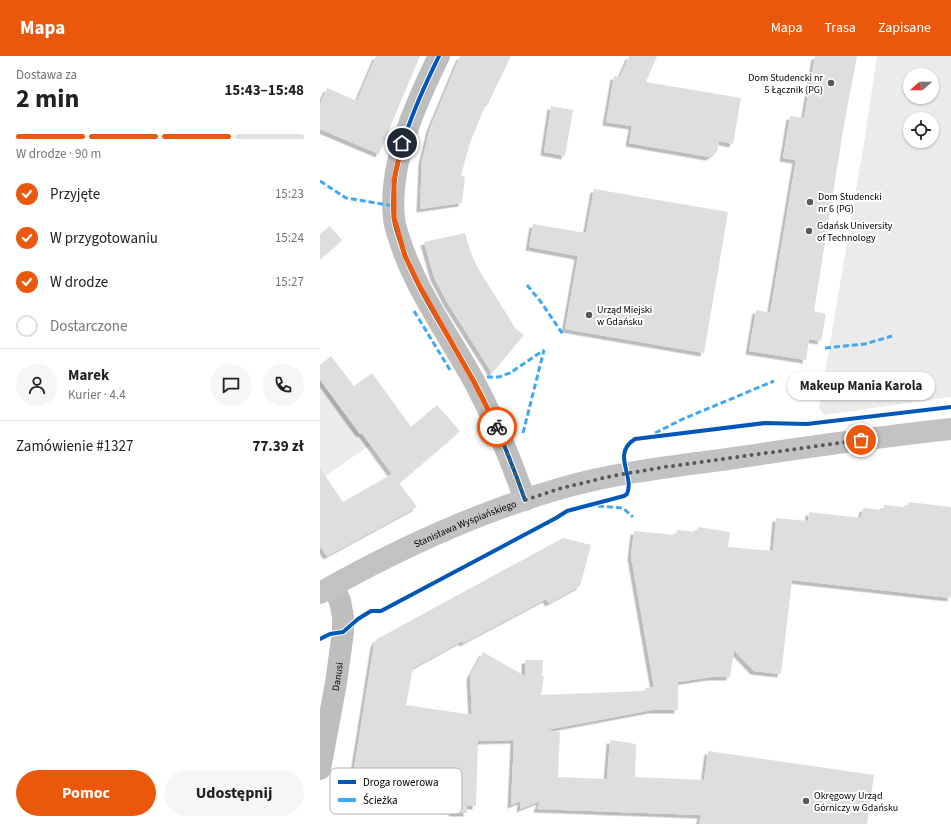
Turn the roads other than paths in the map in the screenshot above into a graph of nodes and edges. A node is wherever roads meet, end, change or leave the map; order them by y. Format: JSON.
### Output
{"nodes":[{"id":1,"x":439,"y":56,"type":"edge"},
{"id":2,"x":951,"y":429,"type":"edge"},
{"id":3,"x":525,"y":500,"type":"junction"},
{"id":4,"x":326,"y":589,"type":"edge"},
{"id":5,"x":320,"y":769,"type":"edge"}],
"edges":[{"from":1,"to":3,"type":"street"},
{"from":2,"to":3,"type":"main road","name":"Stanisława Wyspiańskiego"},
{"from":3,"to":4,"type":"main road","name":"Stanisława Wyspiańskiego"},
{"from":4,"to":5,"type":"street","name":"Danusi"}]}
